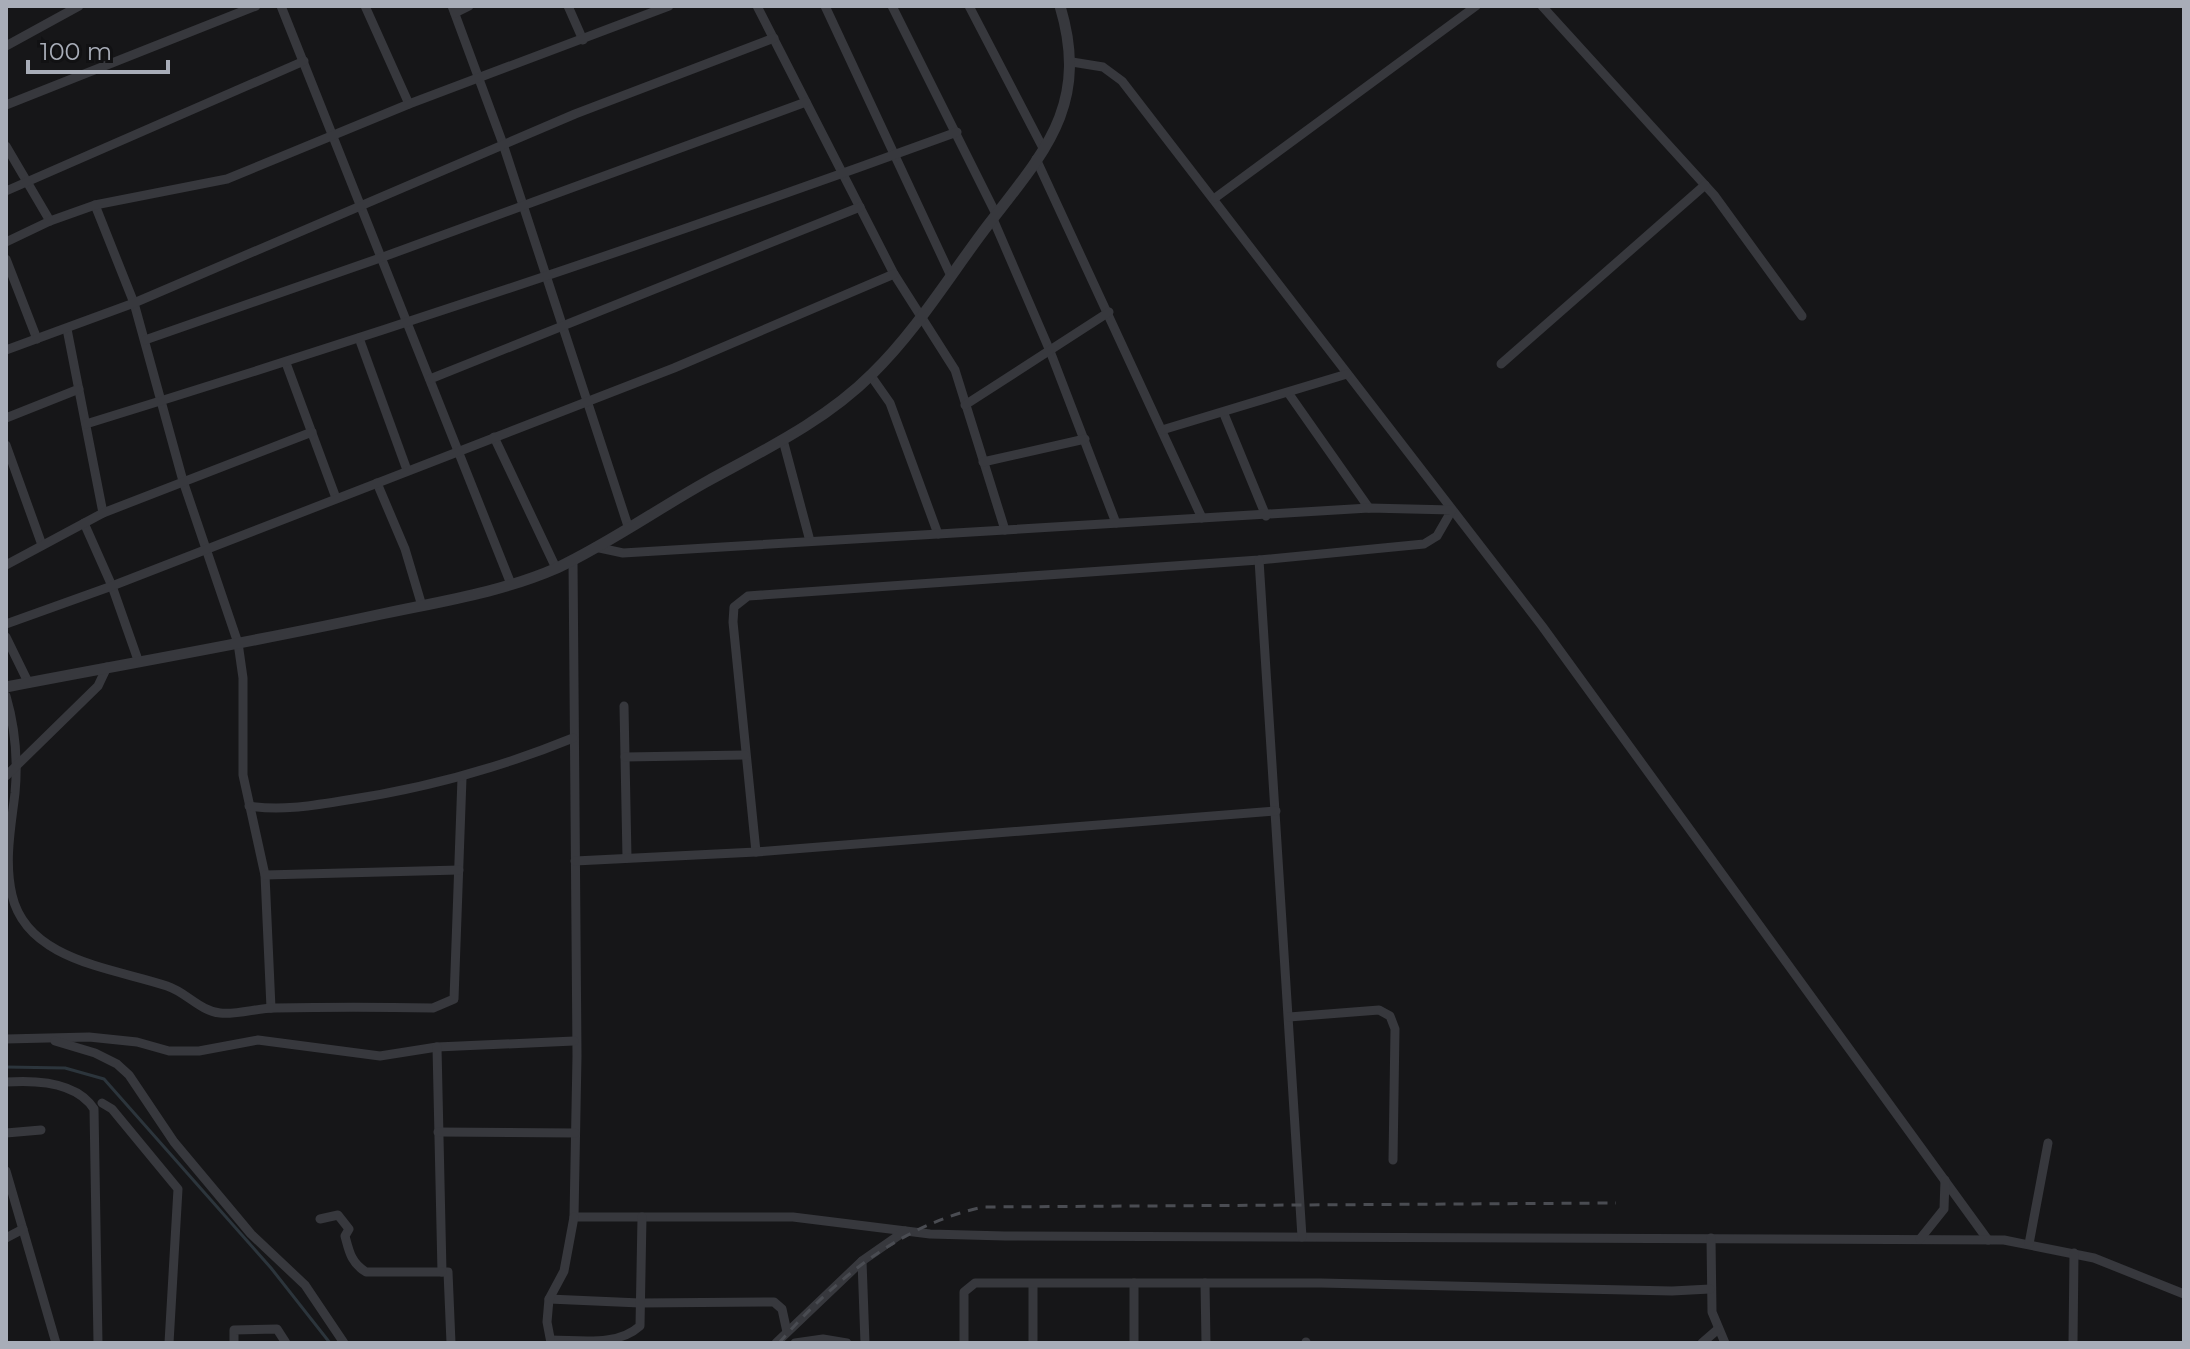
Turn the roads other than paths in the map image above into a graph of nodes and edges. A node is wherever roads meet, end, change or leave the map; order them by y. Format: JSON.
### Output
{"nodes":[{"id":1,"x":79,"y":6,"type":"edge"},
{"id":2,"x":256,"y":6,"type":"edge"},
{"id":3,"x":281,"y":6,"type":"edge"},
{"id":4,"x":365,"y":6,"type":"edge"},
{"id":5,"x":469,"y":6,"type":"edge"},
{"id":6,"x":568,"y":6,"type":"edge"},
{"id":7,"x":669,"y":6,"type":"edge"},
{"id":8,"x":757,"y":6,"type":"edge"},
{"id":9,"x":825,"y":6,"type":"edge"},
{"id":10,"x":892,"y":6,"type":"edge"},
{"id":11,"x":969,"y":6,"type":"edge"},
{"id":12,"x":1060,"y":6,"type":"edge"},
{"id":13,"x":1476,"y":6,"type":"edge"},
{"id":14,"x":1542,"y":6,"type":"edge"},
{"id":15,"x":240,"y":9,"type":"edge"},
{"id":16,"x":453,"y":9,"type":"edge"},
{"id":17,"x":774,"y":38,"type":"junction"},
{"id":18,"x":583,"y":40,"type":"junction"},
{"id":19,"x":6,"y":46,"type":"edge"},
{"id":20,"x":304,"y":61,"type":"junction"},
{"id":21,"x":1072,"y":62,"type":"junction"},
{"id":22,"x":479,"y":79,"type":"junction"},
{"id":23,"x":806,"y":102,"type":"junction"},
{"id":24,"x":409,"y":104,"type":"junction"},
{"id":25,"x":6,"y":105,"type":"edge"},
{"id":26,"x":957,"y":132,"type":"junction"},
{"id":27,"x":335,"y":135,"type":"junction"},
{"id":28,"x":503,"y":144,"type":"junction"},
{"id":29,"x":6,"y":146,"type":"edge"},
{"id":30,"x":1043,"y":148,"type":"junction"},
{"id":31,"x":895,"y":155,"type":"junction"},
{"id":32,"x":1036,"y":159,"type":"junction"},
{"id":33,"x":842,"y":174,"type":"junction"},
{"id":34,"x":27,"y":182,"type":"junction"},
{"id":35,"x":1705,"y":185,"type":"junction"},
{"id":36,"x":6,"y":191,"type":"edge"},
{"id":37,"x":1215,"y":198,"type":"junction"},
{"id":38,"x":362,"y":203,"type":"junction"},
{"id":39,"x":95,"y":205,"type":"junction"},
{"id":40,"x":522,"y":206,"type":"junction"},
{"id":41,"x":860,"y":207,"type":"junction"},
{"id":42,"x":995,"y":216,"type":"junction"},
{"id":43,"x":50,"y":221,"type":"junction"},
{"id":44,"x":6,"y":242,"type":"edge"},
{"id":45,"x":383,"y":257,"type":"junction"},
{"id":46,"x":6,"y":259,"type":"edge"},
{"id":47,"x":894,"y":274,"type":"junction"},
{"id":48,"x":547,"y":276,"type":"junction"},
{"id":49,"x":951,"y":276,"type":"junction"},
{"id":50,"x":134,"y":303,"type":"junction"},
{"id":51,"x":1109,"y":312,"type":"junction"},
{"id":52,"x":1802,"y":316,"type":"dead end"},
{"id":53,"x":920,"y":319,"type":"junction"},
{"id":54,"x":408,"y":322,"type":"junction"},
{"id":55,"x":562,"y":324,"type":"junction"},
{"id":56,"x":67,"y":329,"type":"junction"},
{"id":57,"x":359,"y":338,"type":"junction"},
{"id":58,"x":37,"y":339,"type":"junction"},
{"id":59,"x":145,"y":340,"type":"junction"},
{"id":60,"x":6,"y":350,"type":"edge"},
{"id":61,"x":1050,"y":351,"type":"junction"},
{"id":62,"x":286,"y":363,"type":"junction"},
{"id":63,"x":1501,"y":364,"type":"dead end"},
{"id":64,"x":1347,"y":374,"type":"junction"},
{"id":65,"x":871,"y":376,"type":"junction"},
{"id":66,"x":430,"y":379,"type":"junction"},
{"id":67,"x":79,"y":389,"type":"junction"},
{"id":68,"x":1289,"y":394,"type":"junction"},
{"id":69,"x":162,"y":400,"type":"junction"},
{"id":70,"x":587,"y":400,"type":"junction"},
{"id":71,"x":965,"y":405,"type":"junction"},
{"id":72,"x":1224,"y":414,"type":"junction"},
{"id":73,"x":6,"y":418,"type":"edge"},
{"id":74,"x":86,"y":424,"type":"junction"},
{"id":75,"x":1162,"y":430,"type":"junction"},
{"id":76,"x":312,"y":432,"type":"junction"},
{"id":77,"x":494,"y":437,"type":"junction"},
{"id":78,"x":1085,"y":439,"type":"junction"},
{"id":79,"x":783,"y":440,"type":"junction"},
{"id":80,"x":6,"y":445,"type":"edge"},
{"id":81,"x":458,"y":450,"type":"junction"},
{"id":82,"x":8,"y":458,"type":"edge"},
{"id":83,"x":983,"y":462,"type":"junction"},
{"id":84,"x":407,"y":470,"type":"junction"},
{"id":85,"x":183,"y":481,"type":"junction"},
{"id":86,"x":377,"y":483,"type":"junction"},
{"id":87,"x":336,"y":498,"type":"junction"},
{"id":88,"x":1369,"y":508,"type":"junction"},
{"id":89,"x":1452,"y":510,"type":"junction"},
{"id":90,"x":103,"y":513,"type":"junction"},
{"id":91,"x":1266,"y":516,"type":"junction"},
{"id":92,"x":1202,"y":518,"type":"junction"},
{"id":93,"x":84,"y":523,"type":"junction"},
{"id":94,"x":1116,"y":523,"type":"junction"},
{"id":95,"x":628,"y":526,"type":"junction"},
{"id":96,"x":1005,"y":530,"type":"junction"},
{"id":97,"x":938,"y":534,"type":"junction"},
{"id":98,"x":810,"y":541,"type":"junction"},
{"id":99,"x":42,"y":545,"type":"junction"},
{"id":100,"x":595,"y":547,"type":"junction"},
{"id":101,"x":206,"y":550,"type":"junction"},
{"id":102,"x":573,"y":560,"type":"junction"},
{"id":103,"x":1259,"y":560,"type":"junction"},
{"id":104,"x":6,"y":565,"type":"edge"},
{"id":105,"x":556,"y":568,"type":"junction"},
{"id":106,"x":511,"y":584,"type":"junction"},
{"id":107,"x":112,"y":586,"type":"junction"},
{"id":108,"x":422,"y":606,"type":"junction"},
{"id":109,"x":6,"y":624,"type":"edge"},
{"id":110,"x":6,"y":637,"type":"edge"},
{"id":111,"x":238,"y":643,"type":"junction"},
{"id":112,"x":138,"y":660,"type":"junction"},
{"id":113,"x":107,"y":667,"type":"junction"},
{"id":114,"x":28,"y":682,"type":"junction"},
{"id":115,"x":6,"y":687,"type":"edge"},
{"id":116,"x":6,"y":696,"type":"edge"},
{"id":117,"x":624,"y":706,"type":"dead end"},
{"id":118,"x":573,"y":738,"type":"junction"},
{"id":119,"x":745,"y":755,"type":"junction"},
{"id":120,"x":625,"y":757,"type":"junction"},
{"id":121,"x":10,"y":773,"type":"edge"},
{"id":122,"x":462,"y":778,"type":"junction"},
{"id":123,"x":249,"y":806,"type":"junction"},
{"id":124,"x":1276,"y":811,"type":"junction"},
{"id":125,"x":756,"y":852,"type":"junction"},
{"id":126,"x":627,"y":858,"type":"junction"},
{"id":127,"x":575,"y":861,"type":"junction"},
{"id":128,"x":459,"y":870,"type":"junction"},
{"id":129,"x":265,"y":875,"type":"junction"},
{"id":130,"x":271,"y":1008,"type":"junction"},
{"id":131,"x":1289,"y":1017,"type":"junction"},
{"id":132,"x":6,"y":1039,"type":"edge"},
{"id":133,"x":47,"y":1040,"type":"junction"},
{"id":134,"x":574,"y":1041,"type":"junction"},
{"id":135,"x":437,"y":1047,"type":"junction"},
{"id":136,"x":6,"y":1082,"type":"edge"},
{"id":137,"x":102,"y":1103,"type":"dead end"},
{"id":138,"x":41,"y":1130,"type":"dead end"},
{"id":139,"x":438,"y":1132,"type":"junction"},
{"id":140,"x":6,"y":1133,"type":"edge"},
{"id":141,"x":575,"y":1133,"type":"junction"},
{"id":142,"x":2048,"y":1143,"type":"dead end"},
{"id":143,"x":1393,"y":1160,"type":"dead end"},
{"id":144,"x":6,"y":1171,"type":"edge"},
{"id":145,"x":1945,"y":1176,"type":"junction"},
{"id":146,"x":574,"y":1217,"type":"junction"},
{"id":147,"x":642,"y":1217,"type":"junction"},
{"id":148,"x":320,"y":1219,"type":"dead end"},
{"id":149,"x":23,"y":1229,"type":"junction"},
{"id":150,"x":905,"y":1231,"type":"junction"},
{"id":151,"x":1302,"y":1237,"type":"junction"},
{"id":152,"x":6,"y":1238,"type":"edge"},
{"id":153,"x":1711,"y":1238,"type":"junction"},
{"id":154,"x":1920,"y":1239,"type":"junction"},
{"id":155,"x":1988,"y":1240,"type":"junction"},
{"id":156,"x":2029,"y":1244,"type":"junction"},
{"id":157,"x":2074,"y":1253,"type":"junction"},
{"id":158,"x":862,"y":1261,"type":"junction"},
{"id":159,"x":442,"y":1272,"type":"junction"},
{"id":160,"x":1134,"y":1283,"type":"junction"},
{"id":161,"x":1205,"y":1283,"type":"junction"},
{"id":162,"x":1033,"y":1284,"type":"junction"},
{"id":163,"x":1710,"y":1289,"type":"junction"},
{"id":164,"x":2184,"y":1294,"type":"edge"},
{"id":165,"x":549,"y":1299,"type":"junction"},
{"id":166,"x":640,"y":1303,"type":"junction"},
{"id":167,"x":1717,"y":1330,"type":"junction"},
{"id":168,"x":787,"y":1332,"type":"junction"},
{"id":169,"x":623,"y":1340,"type":"edge"},
{"id":170,"x":551,"y":1341,"type":"edge"},
{"id":171,"x":56,"y":1343,"type":"edge"},
{"id":172,"x":98,"y":1343,"type":"edge"},
{"id":173,"x":169,"y":1343,"type":"edge"},
{"id":174,"x":234,"y":1343,"type":"edge"},
{"id":175,"x":286,"y":1343,"type":"edge"},
{"id":176,"x":344,"y":1343,"type":"edge"},
{"id":177,"x":451,"y":1343,"type":"edge"},
{"id":178,"x":776,"y":1343,"type":"edge"},
{"id":179,"x":795,"y":1343,"type":"edge"},
{"id":180,"x":847,"y":1343,"type":"edge"},
{"id":181,"x":865,"y":1343,"type":"edge"},
{"id":182,"x":964,"y":1343,"type":"edge"},
{"id":183,"x":1033,"y":1343,"type":"edge"},
{"id":184,"x":1134,"y":1343,"type":"edge"},
{"id":185,"x":1206,"y":1343,"type":"edge"},
{"id":186,"x":1702,"y":1343,"type":"edge"},
{"id":187,"x":1725,"y":1343,"type":"edge"},
{"id":188,"x":2073,"y":1343,"type":"edge"}],
"edges":[{"from":1,"to":19,"type":"street"},
{"from":2,"to":15,"type":"street"},
{"from":3,"to":20,"type":"street"},
{"from":4,"to":24,"type":"street"},
{"from":5,"to":16,"type":"street"},
{"from":6,"to":18,"type":"street"},
{"from":7,"to":18,"type":"street"},
{"from":8,"to":17,"type":"street"},
{"from":9,"to":31,"type":"street"},
{"from":10,"to":26,"type":"street"},
{"from":11,"to":30,"type":"street"},
{"from":12,"to":21,"type":"street"},
{"from":13,"to":37,"type":"street"},
{"from":14,"to":35,"type":"street"},
{"from":15,"to":25,"type":"street"},
{"from":16,"to":22,"type":"street"},
{"from":17,"to":23,"type":"street"},
{"from":17,"to":28,"type":"street"},
{"from":18,"to":22,"type":"street"},
{"from":20,"to":27,"type":"street"},
{"from":20,"to":34,"type":"street"},
{"from":21,"to":30,"type":"street"},
{"from":21,"to":37,"type":"street"},
{"from":22,"to":24,"type":"street"},
{"from":22,"to":28,"type":"street"},
{"from":23,"to":33,"type":"street"},
{"from":23,"to":40,"type":"street"},
{"from":24,"to":27,"type":"street"},
{"from":26,"to":31,"type":"street"},
{"from":26,"to":42,"type":"street"},
{"from":27,"to":38,"type":"street"},
{"from":27,"to":39,"type":"street"},
{"from":28,"to":38,"type":"street"},
{"from":28,"to":40,"type":"street"},
{"from":29,"to":34,"type":"street"},
{"from":30,"to":32,"type":"street"},
{"from":31,"to":33,"type":"street"},
{"from":31,"to":49,"type":"street"},
{"from":32,"to":42,"type":"street"},
{"from":32,"to":51,"type":"street"},
{"from":33,"to":41,"type":"street"},
{"from":33,"to":48,"type":"street"},
{"from":34,"to":36,"type":"street"},
{"from":34,"to":43,"type":"street"},
{"from":35,"to":52,"type":"street"},
{"from":35,"to":63,"type":"street"},
{"from":37,"to":64,"type":"street"},
{"from":38,"to":45,"type":"street"},
{"from":38,"to":50,"type":"street"},
{"from":39,"to":43,"type":"street"},
{"from":39,"to":50,"type":"street"},
{"from":40,"to":45,"type":"street"},
{"from":40,"to":48,"type":"street"},
{"from":41,"to":47,"type":"street"},
{"from":41,"to":55,"type":"street"},
{"from":42,"to":49,"type":"street"},
{"from":42,"to":61,"type":"street"},
{"from":43,"to":44,"type":"street"},
{"from":45,"to":54,"type":"street"},
{"from":45,"to":59,"type":"street"},
{"from":46,"to":58,"type":"street"},
{"from":47,"to":53,"type":"street"},
{"from":47,"to":70,"type":"street"},
{"from":48,"to":54,"type":"street"},
{"from":48,"to":55,"type":"street"},
{"from":49,"to":53,"type":"street"},
{"from":50,"to":56,"type":"street"},
{"from":50,"to":59,"type":"street"},
{"from":51,"to":61,"type":"street"},
{"from":51,"to":75,"type":"street"},
{"from":53,"to":65,"type":"street"},
{"from":53,"to":71,"type":"street"},
{"from":54,"to":57,"type":"street"},
{"from":54,"to":66,"type":"street"},
{"from":55,"to":66,"type":"street"},
{"from":55,"to":70,"type":"street"},
{"from":56,"to":58,"type":"street"},
{"from":56,"to":67,"type":"street"},
{"from":57,"to":62,"type":"street"},
{"from":57,"to":84,"type":"street"},
{"from":58,"to":60,"type":"street"},
{"from":59,"to":69,"type":"street"},
{"from":61,"to":71,"type":"street"},
{"from":61,"to":78,"type":"street"},
{"from":62,"to":69,"type":"street"},
{"from":62,"to":76,"type":"street"},
{"from":64,"to":68,"type":"street"},
{"from":64,"to":89,"type":"street"},
{"from":65,"to":79,"type":"street"},
{"from":65,"to":97,"type":"street"},
{"from":66,"to":81,"type":"street"},
{"from":67,"to":73,"type":"street"},
{"from":67,"to":74,"type":"street"},
{"from":68,"to":72,"type":"street"},
{"from":68,"to":88,"type":"street"},
{"from":69,"to":74,"type":"street"},
{"from":69,"to":85,"type":"street"},
{"from":70,"to":77,"type":"street"},
{"from":70,"to":95,"type":"street"},
{"from":71,"to":83,"type":"street"},
{"from":72,"to":75,"type":"street"},
{"from":72,"to":91,"type":"street"},
{"from":74,"to":90,"type":"street"},
{"from":75,"to":92,"type":"street"},
{"from":76,"to":85,"type":"street"},
{"from":76,"to":87,"type":"street"},
{"from":77,"to":81,"type":"street"},
{"from":77,"to":105,"type":"street"},
{"from":78,"to":83,"type":"street"},
{"from":78,"to":94,"type":"street"},
{"from":79,"to":95,"type":"street"},
{"from":79,"to":98,"type":"street"},
{"from":80,"to":82,"type":"street"},
{"from":81,"to":84,"type":"street"},
{"from":81,"to":106,"type":"street"},
{"from":82,"to":99,"type":"street"},
{"from":83,"to":96,"type":"street"},
{"from":84,"to":86,"type":"street"},
{"from":85,"to":90,"type":"street"},
{"from":85,"to":101,"type":"street"},
{"from":86,"to":87,"type":"street"},
{"from":86,"to":108,"type":"street"},
{"from":87,"to":101,"type":"street"},
{"from":88,"to":89,"type":"street"},
{"from":88,"to":91,"type":"street"},
{"from":89,"to":103,"type":"street"},
{"from":89,"to":145,"type":"street"},
{"from":90,"to":93,"type":"street"},
{"from":91,"to":92,"type":"street"},
{"from":92,"to":94,"type":"street"},
{"from":93,"to":99,"type":"street"},
{"from":93,"to":107,"type":"street"},
{"from":94,"to":96,"type":"street"},
{"from":95,"to":100,"type":"street"},
{"from":96,"to":97,"type":"street"},
{"from":97,"to":98,"type":"street"},
{"from":98,"to":100,"type":"street"},
{"from":99,"to":104,"type":"street"},
{"from":100,"to":102,"type":"street"},
{"from":101,"to":107,"type":"street"},
{"from":101,"to":111,"type":"street"},
{"from":102,"to":105,"type":"street"},
{"from":102,"to":118,"type":"street"},
{"from":103,"to":119,"type":"street"},
{"from":103,"to":124,"type":"street"},
{"from":105,"to":106,"type":"street"},
{"from":106,"to":108,"type":"street"},
{"from":107,"to":109,"type":"street"},
{"from":107,"to":112,"type":"street"},
{"from":108,"to":111,"type":"street"},
{"from":110,"to":114,"type":"street"},
{"from":111,"to":112,"type":"street"},
{"from":111,"to":123,"type":"street"},
{"from":112,"to":113,"type":"street"},
{"from":113,"to":114,"type":"street"},
{"from":113,"to":121,"type":"street"},
{"from":114,"to":115,"type":"street"},
{"from":116,"to":121,"type":"street"},
{"from":117,"to":120,"type":"street"},
{"from":118,"to":122,"type":"street"},
{"from":118,"to":127,"type":"street"},
{"from":119,"to":120,"type":"street"},
{"from":119,"to":125,"type":"street"},
{"from":120,"to":126,"type":"street"},
{"from":121,"to":130,"type":"street"},
{"from":122,"to":123,"type":"street"},
{"from":122,"to":128,"type":"street"},
{"from":123,"to":129,"type":"street"},
{"from":124,"to":125,"type":"street"},
{"from":124,"to":131,"type":"street"},
{"from":125,"to":126,"type":"street"},
{"from":126,"to":127,"type":"street"},
{"from":127,"to":134,"type":"street"},
{"from":128,"to":129,"type":"street"},
{"from":128,"to":130,"type":"street"},
{"from":129,"to":130,"type":"street"},
{"from":131,"to":143,"type":"street"},
{"from":131,"to":151,"type":"street"},
{"from":132,"to":133,"type":"street"},
{"from":133,"to":135,"type":"street"},
{"from":133,"to":176,"type":"street"},
{"from":134,"to":135,"type":"street"},
{"from":134,"to":141,"type":"street"},
{"from":135,"to":139,"type":"street"},
{"from":136,"to":172,"type":"street"},
{"from":137,"to":173,"type":"street"},
{"from":138,"to":140,"type":"street"},
{"from":139,"to":141,"type":"street"},
{"from":139,"to":159,"type":"street"},
{"from":141,"to":146,"type":"street"},
{"from":142,"to":156,"type":"street"},
{"from":144,"to":149,"type":"street"},
{"from":145,"to":154,"type":"street"},
{"from":145,"to":155,"type":"street"},
{"from":146,"to":147,"type":"street"},
{"from":146,"to":165,"type":"street"},
{"from":147,"to":150,"type":"street"},
{"from":147,"to":166,"type":"street"},
{"from":148,"to":159,"type":"street"},
{"from":149,"to":152,"type":"street"},
{"from":149,"to":171,"type":"street"},
{"from":150,"to":151,"type":"street"},
{"from":150,"to":158,"type":"street"},
{"from":151,"to":153,"type":"street"},
{"from":153,"to":154,"type":"street"},
{"from":153,"to":163,"type":"street"},
{"from":154,"to":155,"type":"street"},
{"from":155,"to":156,"type":"street"},
{"from":156,"to":157,"type":"street"},
{"from":157,"to":164,"type":"street"},
{"from":157,"to":188,"type":"street"},
{"from":158,"to":168,"type":"street"},
{"from":158,"to":181,"type":"street"},
{"from":159,"to":177,"type":"street"},
{"from":160,"to":161,"type":"street"},
{"from":160,"to":162,"type":"street"},
{"from":160,"to":184,"type":"street"},
{"from":161,"to":163,"type":"street"},
{"from":161,"to":185,"type":"street"},
{"from":162,"to":182,"type":"street"},
{"from":162,"to":183,"type":"street"},
{"from":163,"to":167,"type":"street"},
{"from":165,"to":166,"type":"street"},
{"from":165,"to":170,"type":"street"},
{"from":166,"to":168,"type":"street"},
{"from":166,"to":169,"type":"street"},
{"from":167,"to":186,"type":"street"},
{"from":167,"to":187,"type":"street"},
{"from":168,"to":178,"type":"street"},
{"from":169,"to":170,"type":"street"},
{"from":174,"to":175,"type":"street"},
{"from":179,"to":180,"type":"street"}]}
